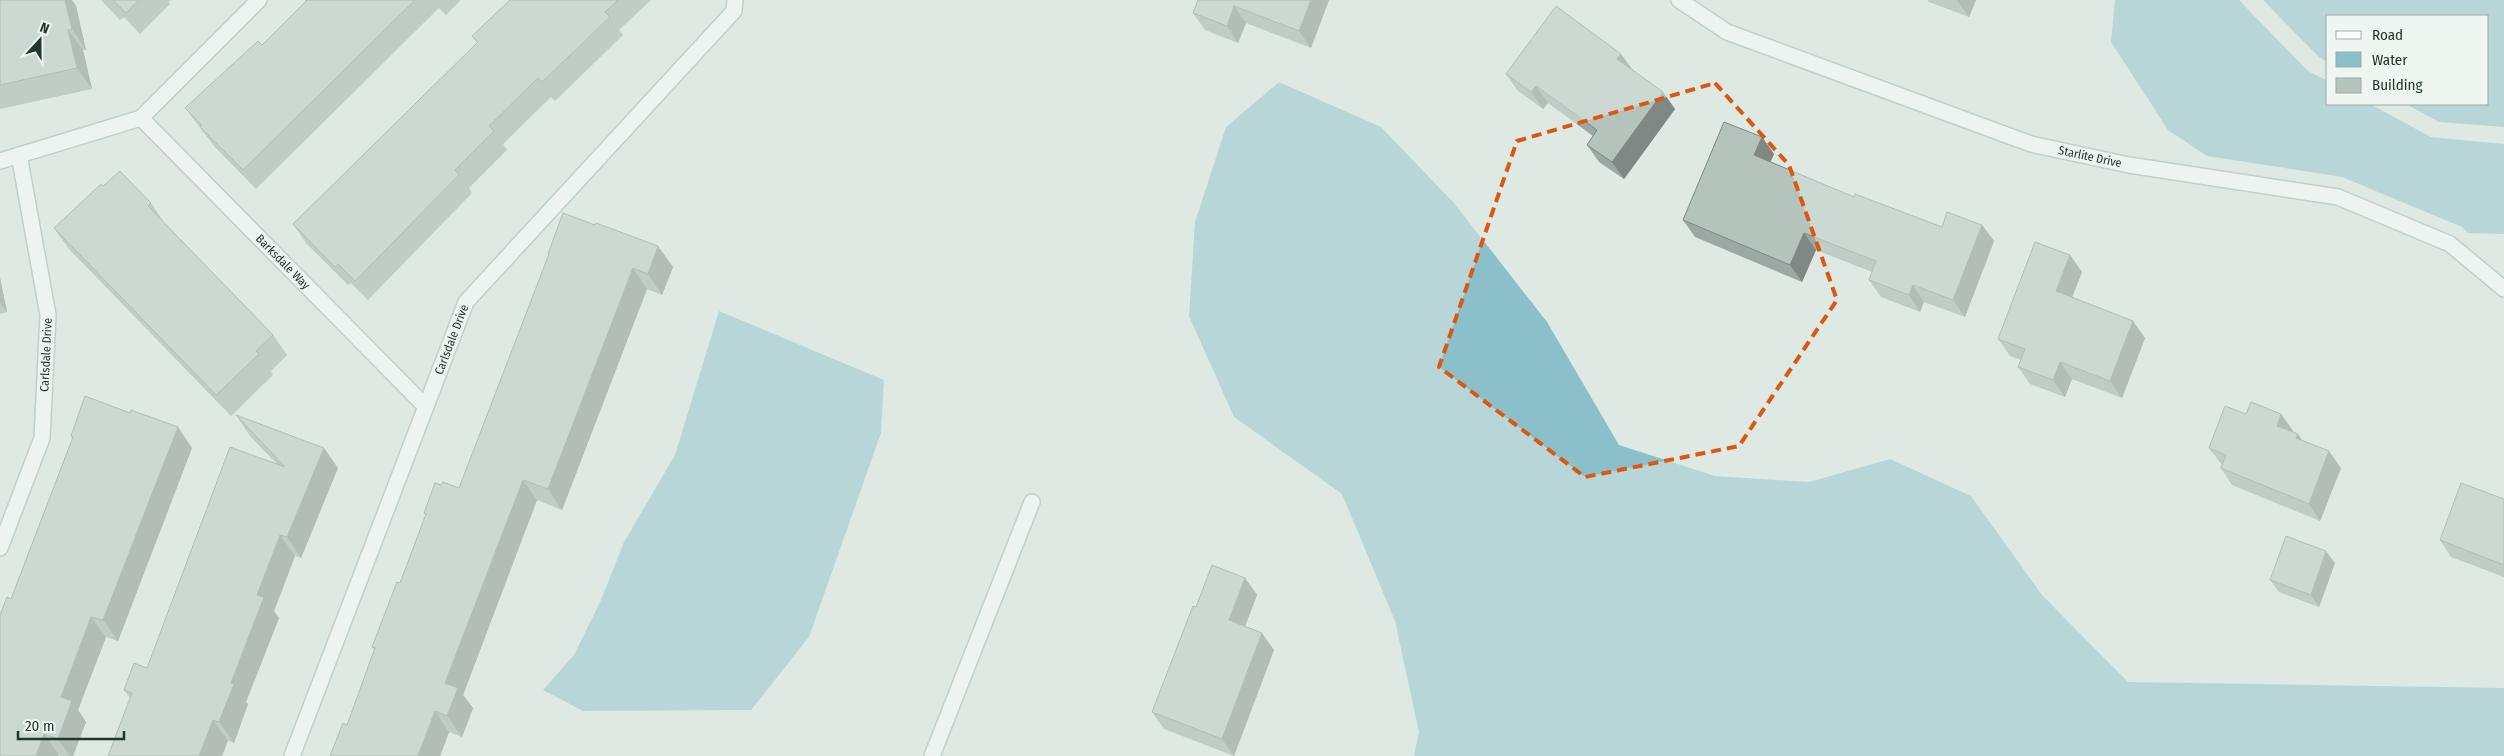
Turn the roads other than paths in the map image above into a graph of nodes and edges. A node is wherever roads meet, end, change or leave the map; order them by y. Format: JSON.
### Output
{"nodes":[{"id":1,"x":258,"y":0,"type":"edge"},
{"id":2,"x":735,"y":0,"type":"edge"},
{"id":3,"x":1679,"y":0,"type":"edge"},
{"id":4,"x":141,"y":118,"type":"junction"},
{"id":5,"x":19,"y":155,"type":"junction"},
{"id":6,"x":0,"y":160,"type":"edge"},
{"id":7,"x":2504,"y":289,"type":"edge"},
{"id":8,"x":426,"y":407,"type":"junction"},
{"id":9,"x":1032,"y":502,"type":"dead end"},
{"id":10,"x":0,"y":548,"type":"edge"},
{"id":11,"x":292,"y":756,"type":"edge"},
{"id":12,"x":932,"y":756,"type":"edge"}],
"edges":[{"from":1,"to":4,"type":"street"},
{"from":2,"to":8,"type":"street","name":"Carlsdale Drive"},
{"from":3,"to":7,"type":"street","name":"Starlite Drive"},
{"from":4,"to":5,"type":"street"},
{"from":4,"to":8,"type":"street","name":"Barksdale Way"},
{"from":5,"to":6,"type":"street"},
{"from":5,"to":10,"type":"street","name":"Carlsdale Drive"},
{"from":8,"to":11,"type":"street","name":"Carlsdale Drive"},
{"from":9,"to":12,"type":"street"}]}
